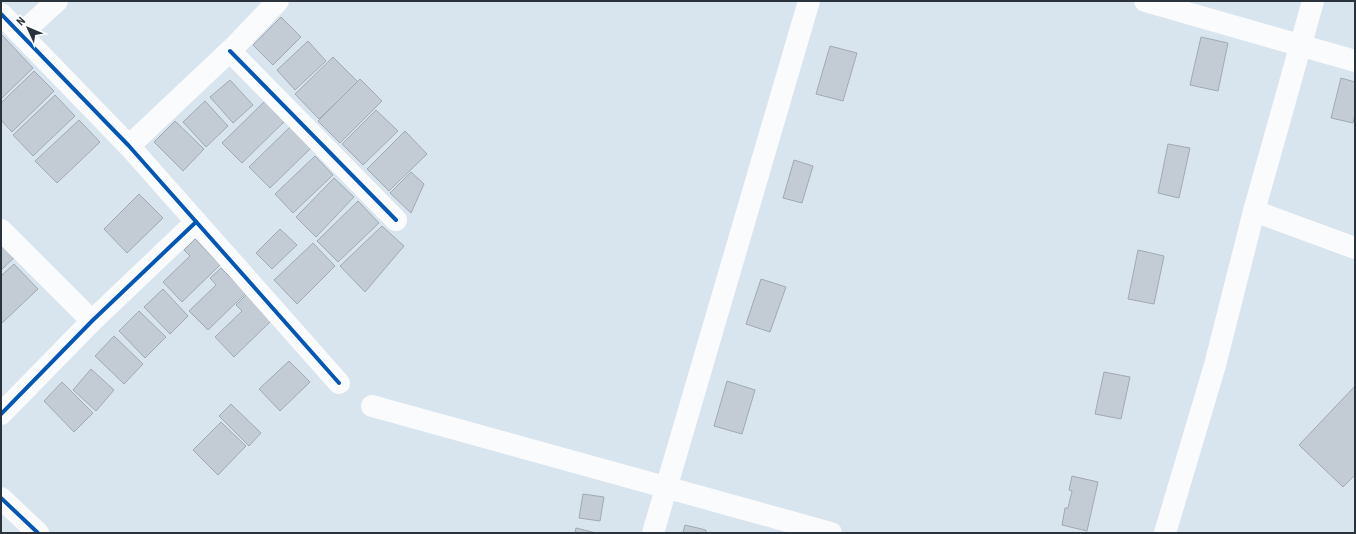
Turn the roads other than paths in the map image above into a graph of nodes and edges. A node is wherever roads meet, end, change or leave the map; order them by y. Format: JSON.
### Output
{"nodes":[{"id":1,"x":56,"y":1,"type":"edge"},
{"id":2,"x":278,"y":1,"type":"edge"},
{"id":3,"x":809,"y":1,"type":"edge"},
{"id":4,"x":1145,"y":1,"type":"edge"},
{"id":5,"x":1313,"y":1,"type":"edge"},
{"id":6,"x":1,"y":14,"type":"edge"},
{"id":7,"x":21,"y":34,"type":"junction"},
{"id":8,"x":1300,"y":44,"type":"junction"},
{"id":9,"x":230,"y":50,"type":"junction"},
{"id":10,"x":1355,"y":61,"type":"edge"},
{"id":11,"x":129,"y":146,"type":"junction"},
{"id":12,"x":1254,"y":211,"type":"junction"},
{"id":13,"x":396,"y":220,"type":"dead end"},
{"id":14,"x":196,"y":222,"type":"junction"},
{"id":15,"x":1,"y":230,"type":"edge"},
{"id":16,"x":1355,"y":248,"type":"edge"},
{"id":17,"x":92,"y":321,"type":"junction"},
{"id":18,"x":339,"y":383,"type":"dead end"},
{"id":19,"x":372,"y":406,"type":"dead end"},
{"id":20,"x":1,"y":414,"type":"edge"},
{"id":21,"x":667,"y":488,"type":"junction"},
{"id":22,"x":1,"y":498,"type":"edge"},
{"id":23,"x":38,"y":533,"type":"edge"},
{"id":24,"x":653,"y":533,"type":"edge"},
{"id":25,"x":831,"y":533,"type":"edge"},
{"id":26,"x":1165,"y":533,"type":"edge"}],
"edges":[{"from":1,"to":7,"type":"street"},
{"from":2,"to":9,"type":"street"},
{"from":3,"to":21,"type":"street"},
{"from":4,"to":8,"type":"street"},
{"from":5,"to":8,"type":"street"},
{"from":6,"to":7,"type":"street"},
{"from":7,"to":11,"type":"street"},
{"from":8,"to":10,"type":"street"},
{"from":8,"to":12,"type":"street"},
{"from":9,"to":11,"type":"street"},
{"from":9,"to":13,"type":"street"},
{"from":11,"to":14,"type":"street"},
{"from":12,"to":16,"type":"street"},
{"from":12,"to":26,"type":"street"},
{"from":14,"to":17,"type":"street"},
{"from":14,"to":18,"type":"street"},
{"from":15,"to":17,"type":"street"},
{"from":17,"to":20,"type":"street"},
{"from":19,"to":21,"type":"street"},
{"from":21,"to":24,"type":"street"},
{"from":21,"to":25,"type":"street"},
{"from":22,"to":23,"type":"street"}]}
